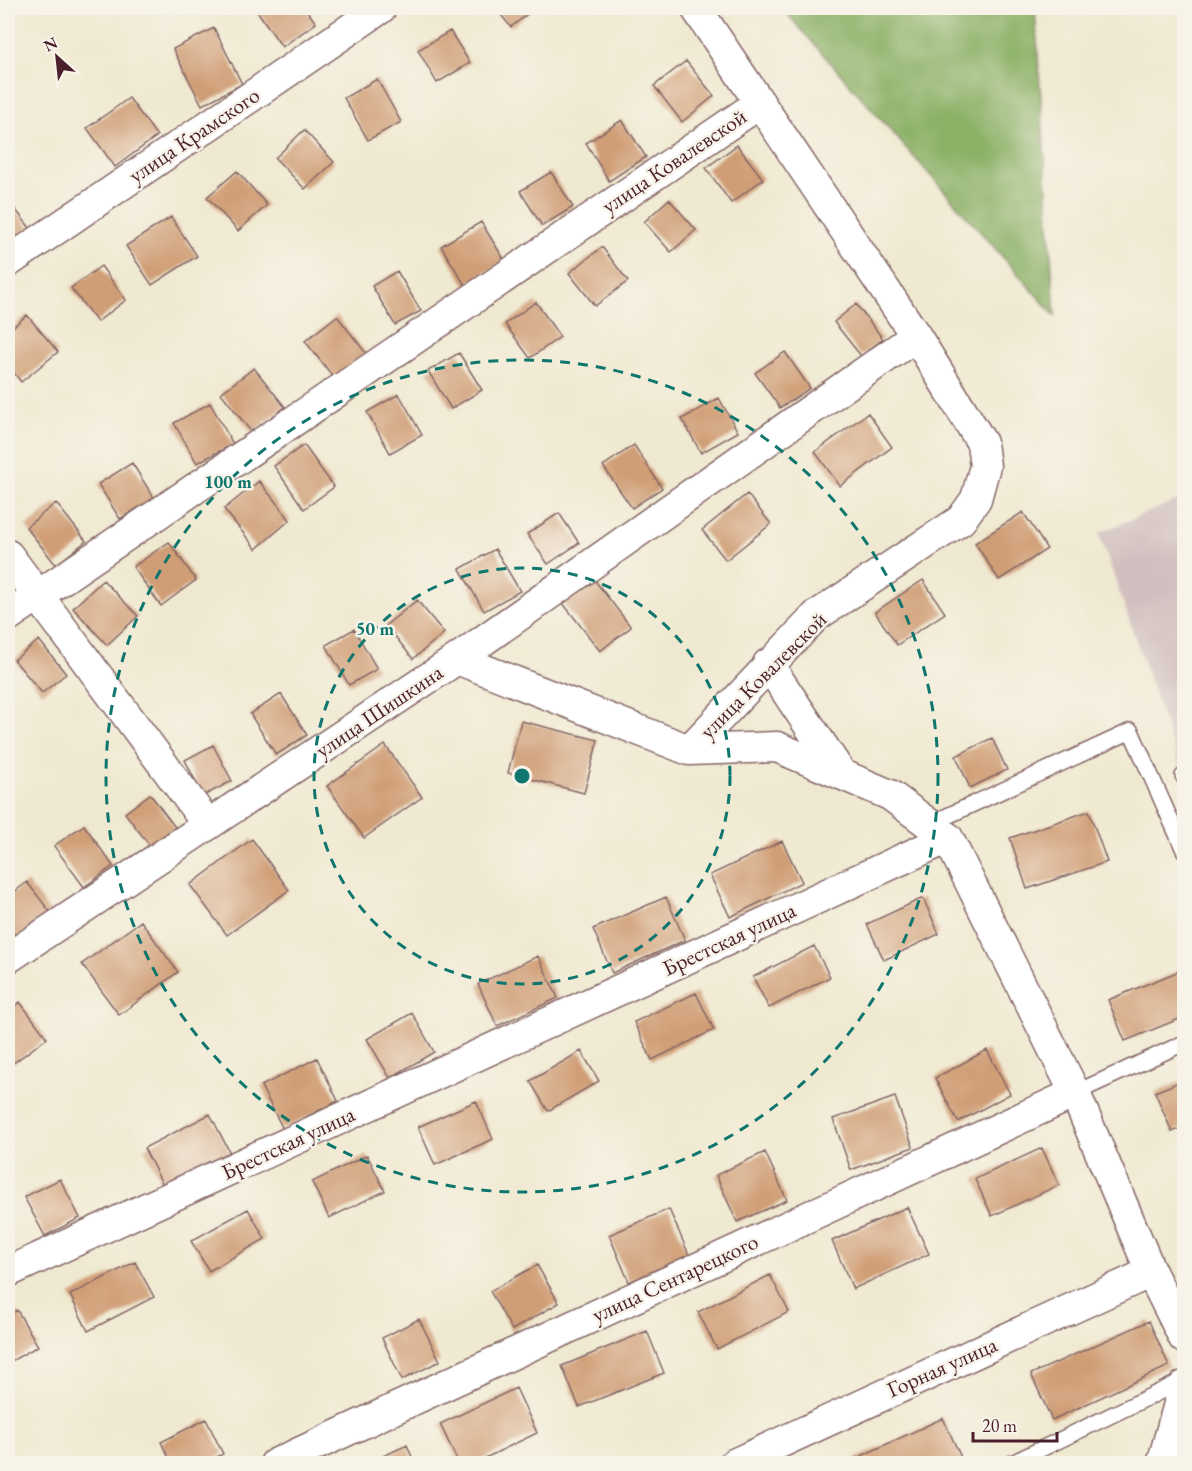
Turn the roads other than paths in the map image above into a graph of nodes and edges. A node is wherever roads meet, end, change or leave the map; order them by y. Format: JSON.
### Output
{"nodes":[{"id":1,"x":381,"y":8,"type":"edge"},
{"id":2,"x":696,"y":8,"type":"edge"},
{"id":3,"x":760,"y":103,"type":"junction"},
{"id":4,"x":8,"y":262,"type":"edge"},
{"id":5,"x":916,"y":336,"type":"junction"},
{"id":6,"x":8,"y":555,"type":"edge"},
{"id":7,"x":35,"y":596,"type":"junction"},
{"id":8,"x":8,"y":616,"type":"edge"},
{"id":9,"x":457,"y":659,"type":"junction"},
{"id":10,"x":768,"y":664,"type":"junction"},
{"id":11,"x":690,"y":750,"type":"junction"},
{"id":12,"x":840,"y":772,"type":"junction"},
{"id":13,"x":208,"y":825,"type":"junction"},
{"id":14,"x":939,"y":831,"type":"junction"},
{"id":15,"x":1185,"y":850,"type":"edge"},
{"id":16,"x":8,"y":958,"type":"edge"},
{"id":17,"x":1185,"y":1043,"type":"edge"},
{"id":18,"x":1075,"y":1093,"type":"junction"},
{"id":19,"x":8,"y":1272,"type":"edge"},
{"id":20,"x":1151,"y":1272,"type":"junction"},
{"id":21,"x":1185,"y":1338,"type":"edge"},
{"id":22,"x":1185,"y":1380,"type":"edge"},
{"id":23,"x":1185,"y":1386,"type":"edge"},
{"id":24,"x":748,"y":1460,"type":"edge"},
{"id":25,"x":275,"y":1464,"type":"edge"},
{"id":26,"x":1010,"y":1464,"type":"edge"},
{"id":27,"x":1162,"y":1464,"type":"edge"}],
"edges":[{"from":1,"to":4,"type":"street","name":"улица Крамского"},
{"from":2,"to":3,"type":"street"},
{"from":3,"to":5,"type":"street","name":"улица Ковалевской"},
{"from":3,"to":7,"type":"street","name":"улица Ковалевской"},
{"from":5,"to":9,"type":"street"},
{"from":5,"to":10,"type":"street","name":"улица Ковалевской"},
{"from":6,"to":7,"type":"street"},
{"from":7,"to":8,"type":"street","name":"улица Ковалевской"},
{"from":7,"to":13,"type":"street"},
{"from":9,"to":11,"type":"street","name":"улица Шишкина"},
{"from":9,"to":13,"type":"street","name":"улица Шишкина"},
{"from":10,"to":11,"type":"street","name":"улица Ковалевской"},
{"from":10,"to":12,"type":"street"},
{"from":11,"to":12,"type":"street","name":"улица Шишкина"},
{"from":12,"to":14,"type":"street","name":"улица Шишкина"},
{"from":13,"to":16,"type":"street","name":"улица Шишкина"},
{"from":14,"to":15,"type":"lane"},
{"from":14,"to":18,"type":"street"},
{"from":14,"to":19,"type":"street","name":"Брестская улица"},
{"from":17,"to":18,"type":"lane"},
{"from":18,"to":20,"type":"street"},
{"from":18,"to":25,"type":"street","name":"улица Сентарецкого"},
{"from":20,"to":21,"type":"street"},
{"from":20,"to":24,"type":"street","name":"Горная улица"},
{"from":22,"to":26,"type":"lane"},
{"from":23,"to":27,"type":"street"}]}
